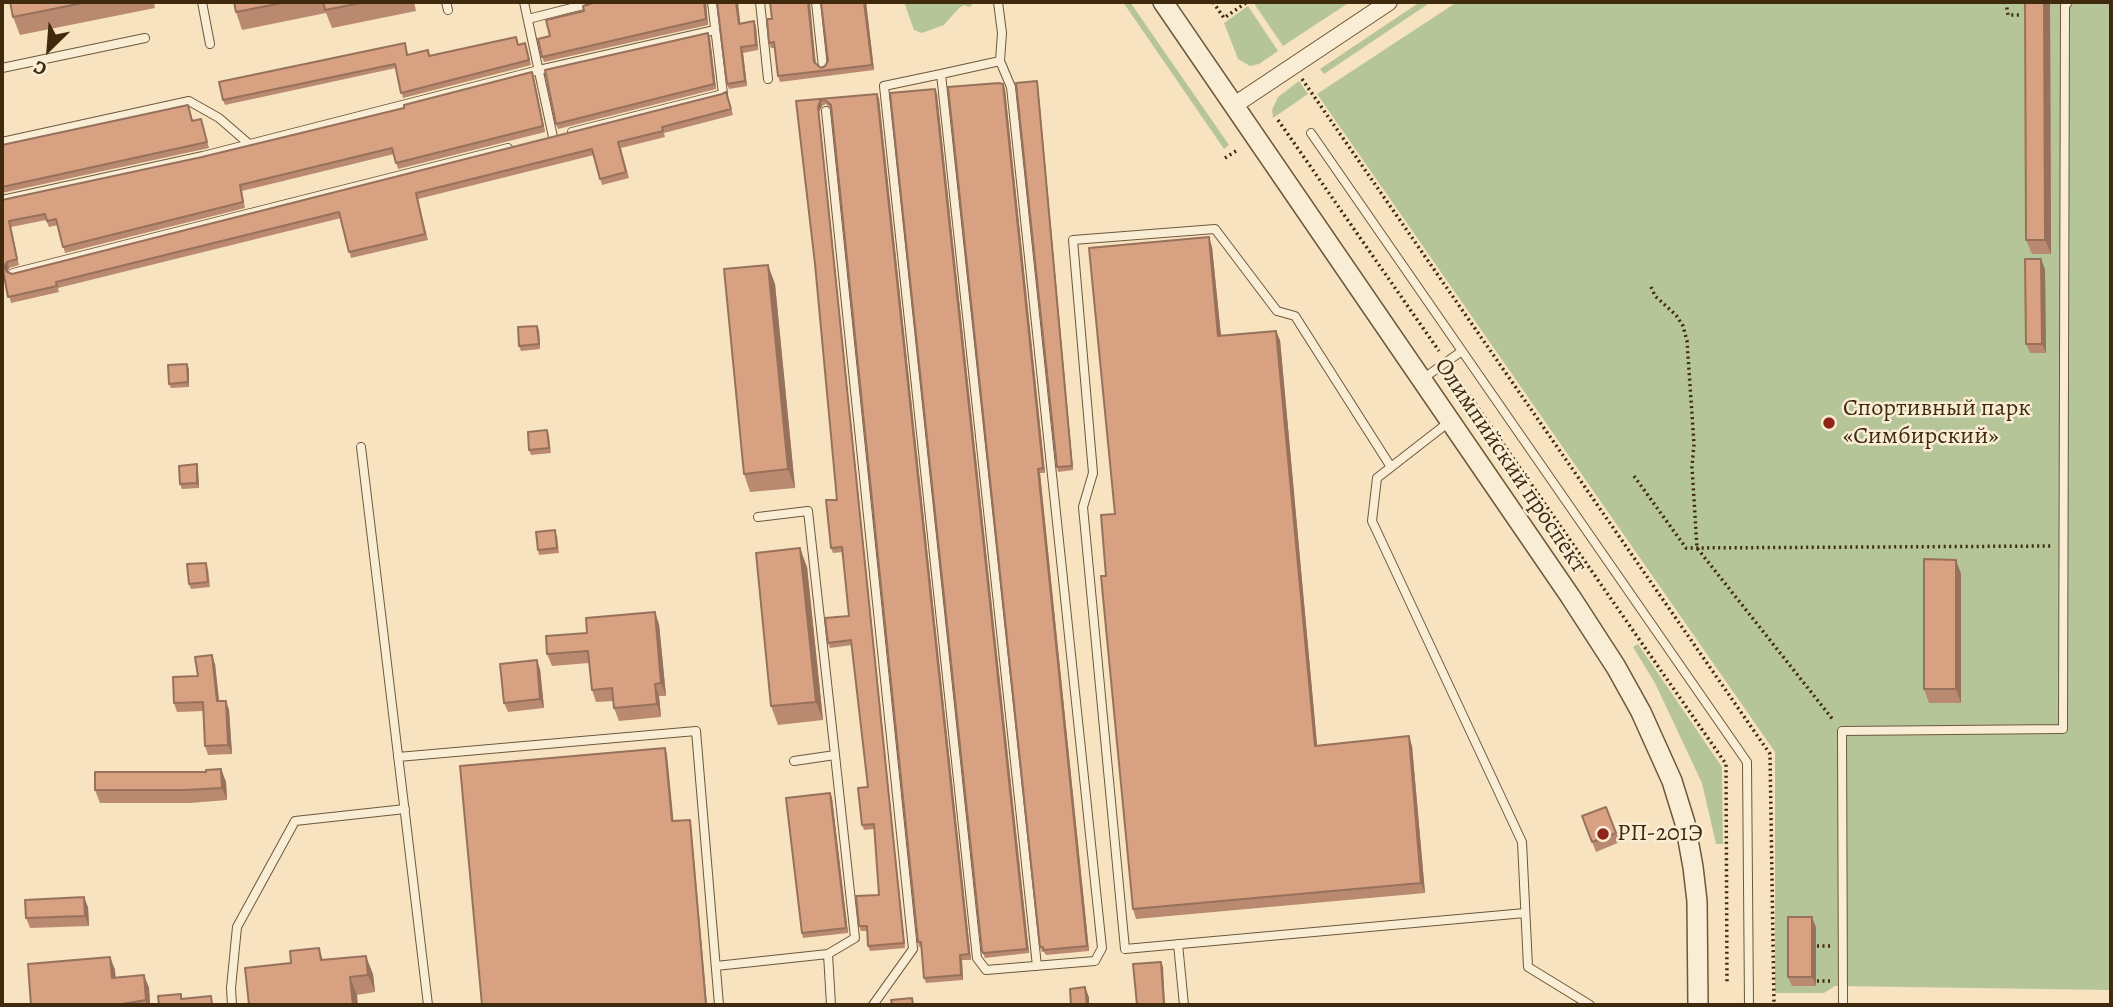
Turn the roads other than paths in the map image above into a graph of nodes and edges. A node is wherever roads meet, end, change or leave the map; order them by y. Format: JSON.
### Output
{"nodes":[{"id":1,"x":202,"y":2,"type":"edge"},
{"id":2,"x":524,"y":2,"type":"edge"},
{"id":3,"x":596,"y":2,"type":"edge"},
{"id":4,"x":712,"y":2,"type":"edge"},
{"id":5,"x":760,"y":2,"type":"edge"},
{"id":6,"x":816,"y":2,"type":"edge"},
{"id":7,"x":998,"y":2,"type":"edge"},
{"id":8,"x":1163,"y":2,"type":"edge"},
{"id":9,"x":1389,"y":2,"type":"edge"},
{"id":10,"x":2068,"y":2,"type":"edge"},
{"id":11,"x":528,"y":19,"type":"junction"},
{"id":12,"x":715,"y":30,"type":"junction"},
{"id":13,"x":145,"y":38,"type":"dead end"},
{"id":14,"x":210,"y":44,"type":"dead end"},
{"id":15,"x":1000,"y":61,"type":"junction"},
{"id":16,"x":2,"y":67,"type":"edge"},
{"id":17,"x":823,"y":67,"type":"edge"},
{"id":18,"x":539,"y":70,"type":"junction"},
{"id":19,"x":941,"y":74,"type":"junction"},
{"id":20,"x":768,"y":79,"type":"dead end"},
{"id":21,"x":1233,"y":106,"type":"junction"},
{"id":22,"x":826,"y":111,"type":"dead end"},
{"id":23,"x":1311,"y":133,"type":"dead end"},
{"id":24,"x":553,"y":137,"type":"junction"},
{"id":25,"x":539,"y":141,"type":"edge"},
{"id":26,"x":2,"y":142,"type":"edge"},
{"id":27,"x":249,"y":144,"type":"junction"},
{"id":28,"x":512,"y":148,"type":"edge"},
{"id":29,"x":2,"y":200,"type":"edge"},
{"id":30,"x":13,"y":273,"type":"edge"},
{"id":31,"x":1462,"y":351,"type":"junction"},
{"id":32,"x":1421,"y":380,"type":"junction"},
{"id":33,"x":1450,"y":421,"type":"junction"},
{"id":34,"x":361,"y":447,"type":"dead end"},
{"id":35,"x":1391,"y":467,"type":"junction"},
{"id":36,"x":758,"y":517,"type":"dead end"},
{"id":37,"x":835,"y":755,"type":"junction"},
{"id":38,"x":398,"y":757,"type":"junction"},
{"id":39,"x":794,"y":761,"type":"dead end"},
{"id":40,"x":405,"y":809,"type":"junction"},
{"id":41,"x":1525,"y":913,"type":"junction"},
{"id":42,"x":1178,"y":944,"type":"junction"},
{"id":43,"x":828,"y":954,"type":"junction"},
{"id":44,"x":716,"y":966,"type":"junction"},
{"id":45,"x":1037,"y":966,"type":"junction"},
{"id":46,"x":232,"y":1005,"type":"edge"},
{"id":47,"x":428,"y":1005,"type":"edge"},
{"id":48,"x":719,"y":1005,"type":"edge"},
{"id":49,"x":831,"y":1005,"type":"edge"},
{"id":50,"x":873,"y":1005,"type":"edge"},
{"id":51,"x":1184,"y":1005,"type":"edge"},
{"id":52,"x":1590,"y":1005,"type":"edge"},
{"id":53,"x":1698,"y":1005,"type":"edge"},
{"id":54,"x":1749,"y":1005,"type":"edge"},
{"id":55,"x":1843,"y":1005,"type":"edge"}],
"edges":[{"from":1,"to":14,"type":"lane"},
{"from":2,"to":11,"type":"lane"},
{"from":3,"to":11,"type":"lane"},
{"from":4,"to":12,"type":"lane"},
{"from":5,"to":20,"type":"lane"},
{"from":6,"to":17,"type":"lane"},
{"from":7,"to":15,"type":"lane"},
{"from":8,"to":21,"type":"street","name":"Олимпийский проспект"},
{"from":9,"to":21,"type":"street"},
{"from":10,"to":55,"type":"lane"},
{"from":11,"to":18,"type":"lane"},
{"from":12,"to":18,"type":"lane"},
{"from":12,"to":24,"type":"lane"},
{"from":13,"to":16,"type":"lane"},
{"from":15,"to":19,"type":"lane"},
{"from":15,"to":45,"type":"lane"},
{"from":18,"to":24,"type":"lane"},
{"from":18,"to":27,"type":"lane"},
{"from":19,"to":45,"type":"lane"},
{"from":19,"to":45,"type":"lane"},
{"from":21,"to":32,"type":"street","name":"Олимпийский проспект"},
{"from":22,"to":50,"type":"lane"},
{"from":23,"to":31,"type":"lane"},
{"from":24,"to":25,"type":"lane"},
{"from":26,"to":27,"type":"lane"},
{"from":27,"to":29,"type":"lane"},
{"from":28,"to":30,"type":"lane"},
{"from":31,"to":32,"type":"lane"},
{"from":31,"to":54,"type":"lane"},
{"from":32,"to":33,"type":"street","name":"Олимпийский проспект"},
{"from":33,"to":35,"type":"lane"},
{"from":33,"to":53,"type":"street","name":"Олимпийский проспект"},
{"from":34,"to":38,"type":"lane"},
{"from":35,"to":41,"type":"lane"},
{"from":35,"to":42,"type":"lane"},
{"from":36,"to":37,"type":"lane"},
{"from":37,"to":39,"type":"lane"},
{"from":37,"to":43,"type":"lane"},
{"from":38,"to":40,"type":"lane"},
{"from":38,"to":44,"type":"lane"},
{"from":40,"to":46,"type":"lane"},
{"from":40,"to":47,"type":"lane"},
{"from":41,"to":42,"type":"lane"},
{"from":41,"to":52,"type":"lane"},
{"from":42,"to":51,"type":"lane"},
{"from":43,"to":44,"type":"lane"},
{"from":43,"to":49,"type":"lane"},
{"from":44,"to":48,"type":"lane"}]}
